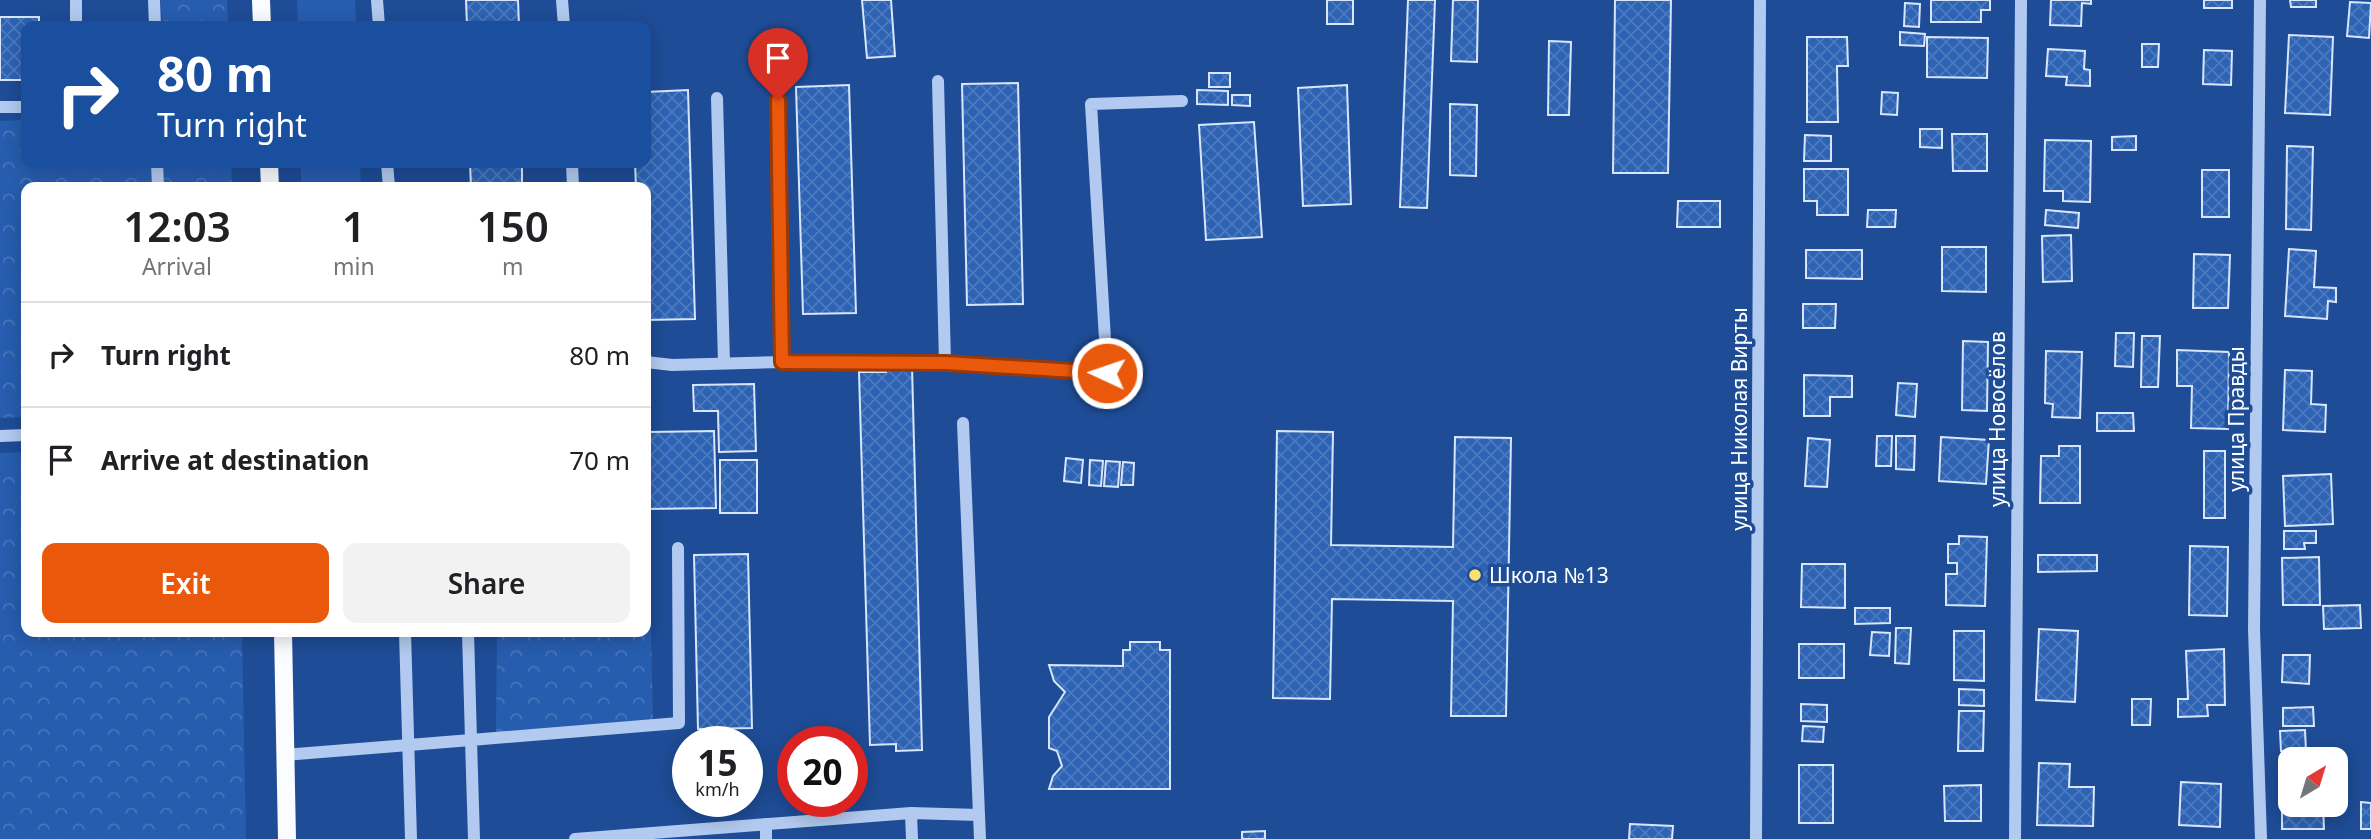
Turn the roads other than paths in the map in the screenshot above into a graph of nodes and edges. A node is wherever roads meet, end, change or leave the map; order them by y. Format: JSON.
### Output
{"nodes":[{"id":1,"x":76,"y":0,"type":"edge"},
{"id":2,"x":154,"y":0,"type":"edge"},
{"id":3,"x":261,"y":0,"type":"edge"},
{"id":4,"x":377,"y":0,"type":"edge"},
{"id":5,"x":562,"y":0,"type":"edge"},
{"id":6,"x":1760,"y":0,"type":"edge"},
{"id":7,"x":2021,"y":0,"type":"edge"},
{"id":8,"x":2260,"y":0,"type":"edge"},
{"id":9,"x":76,"y":21,"type":"edge"},
{"id":10,"x":155,"y":21,"type":"edge"},
{"id":11,"x":262,"y":21,"type":"edge"},
{"id":12,"x":379,"y":21,"type":"edge"},
{"id":13,"x":564,"y":21,"type":"edge"},
{"id":14,"x":938,"y":82,"type":"dead end"},
{"id":15,"x":717,"y":98,"type":"dead end"},
{"id":16,"x":778,"y":100,"type":"dead end"},
{"id":17,"x":1182,"y":101,"type":"dead end"},
{"id":18,"x":0,"y":107,"type":"edge"},
{"id":19,"x":21,"y":107,"type":"edge"},
{"id":20,"x":782,"y":362,"type":"junction"},
{"id":21,"x":651,"y":363,"type":"edge"},
{"id":22,"x":724,"y":363,"type":"junction"},
{"id":23,"x":946,"y":363,"type":"junction"},
{"id":24,"x":963,"y":423,"type":"dead end"},
{"id":25,"x":21,"y":435,"type":"edge"},
{"id":26,"x":0,"y":436,"type":"edge"},
{"id":27,"x":678,"y":548,"type":"dead end"},
{"id":28,"x":283,"y":637,"type":"edge"},
{"id":29,"x":405,"y":637,"type":"edge"},
{"id":30,"x":468,"y":637,"type":"edge"},
{"id":31,"x":471,"y":740,"type":"junction"},
{"id":32,"x":408,"y":746,"type":"junction"},
{"id":33,"x":284,"y":755,"type":"junction"},
{"id":34,"x":911,"y":813,"type":"junction"},
{"id":35,"x":979,"y":815,"type":"junction"},
{"id":36,"x":766,"y":824,"type":"junction"},
{"id":37,"x":287,"y":839,"type":"edge"},
{"id":38,"x":411,"y":839,"type":"edge"},
{"id":39,"x":474,"y":839,"type":"edge"},
{"id":40,"x":575,"y":839,"type":"edge"},
{"id":41,"x":766,"y":839,"type":"edge"},
{"id":42,"x":912,"y":839,"type":"edge"},
{"id":43,"x":980,"y":839,"type":"edge"},
{"id":44,"x":1756,"y":839,"type":"edge"},
{"id":45,"x":2015,"y":839,"type":"edge"},
{"id":46,"x":2261,"y":839,"type":"edge"}],
"edges":[{"from":1,"to":9,"type":"street"},
{"from":2,"to":10,"type":"street"},
{"from":3,"to":11,"type":"main road"},
{"from":4,"to":12,"type":"street"},
{"from":5,"to":13,"type":"street"},
{"from":6,"to":44,"type":"street","name":"улица Николая Вирты"},
{"from":7,"to":45,"type":"street","name":"улица Новосёлов"},
{"from":8,"to":46,"type":"street","name":"улица Правды"},
{"from":14,"to":23,"type":"street"},
{"from":15,"to":22,"type":"street"},
{"from":16,"to":20,"type":"street"},
{"from":17,"to":23,"type":"street"},
{"from":18,"to":19,"type":"street"},
{"from":20,"to":22,"type":"street"},
{"from":20,"to":23,"type":"street"},
{"from":21,"to":22,"type":"street"},
{"from":24,"to":35,"type":"street"},
{"from":25,"to":26,"type":"street"},
{"from":27,"to":31,"type":"street"},
{"from":28,"to":33,"type":"main road"},
{"from":29,"to":32,"type":"street"},
{"from":30,"to":31,"type":"street"},
{"from":31,"to":32,"type":"street"},
{"from":31,"to":39,"type":"street"},
{"from":32,"to":33,"type":"street"},
{"from":32,"to":38,"type":"street"},
{"from":33,"to":37,"type":"main road"},
{"from":34,"to":35,"type":"street"},
{"from":34,"to":36,"type":"street"},
{"from":34,"to":42,"type":"street"},
{"from":35,"to":43,"type":"street"},
{"from":36,"to":40,"type":"street"},
{"from":36,"to":41,"type":"street"}]}
